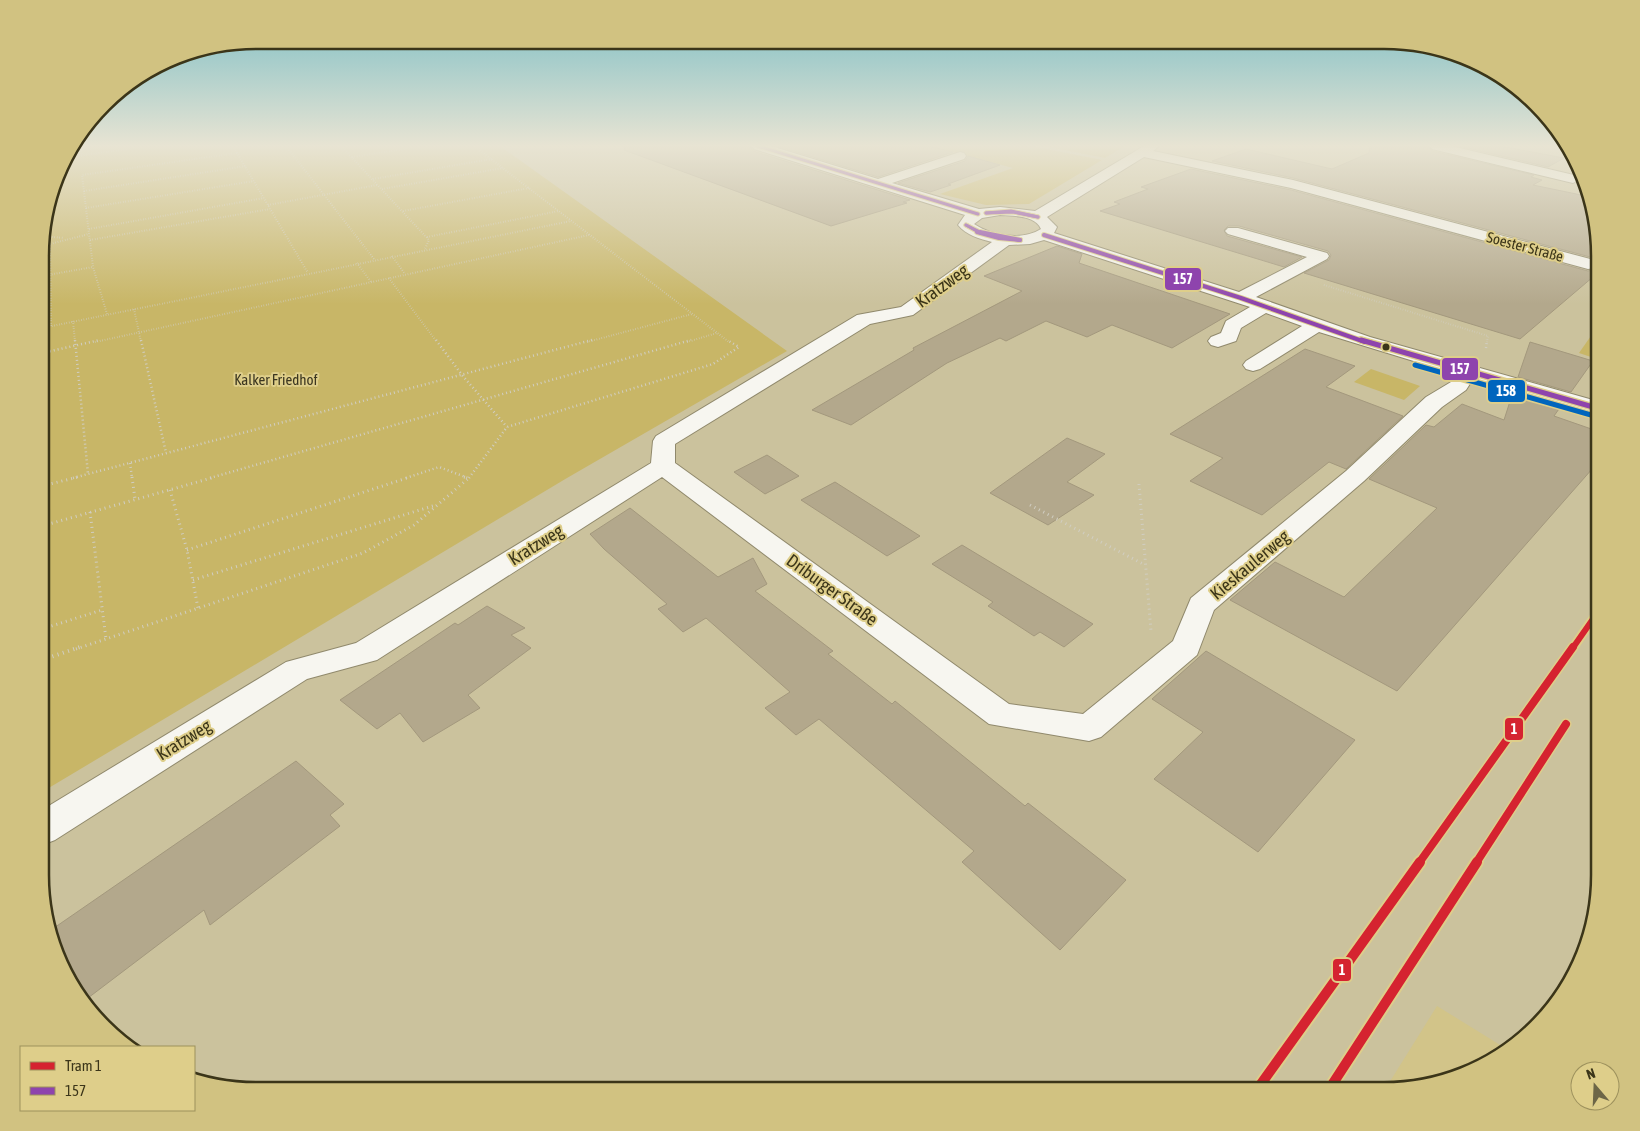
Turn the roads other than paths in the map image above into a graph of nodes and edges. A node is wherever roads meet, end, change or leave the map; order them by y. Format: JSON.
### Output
{"nodes":[{"id":1,"x":929,"y":199,"type":"edge"},
{"id":2,"x":1066,"y":199,"type":"edge"},
{"id":3,"x":1349,"y":199,"type":"edge"},
{"id":4,"x":978,"y":214,"type":"junction"},
{"id":5,"x":1036,"y":217,"type":"junction"},
{"id":6,"x":1233,"y":231,"type":"dead end"},
{"id":7,"x":1044,"y":234,"type":"junction"},
{"id":8,"x":1005,"y":240,"type":"junction"},
{"id":9,"x":1588,"y":264,"type":"dead end"},
{"id":10,"x":1242,"y":298,"type":"junction"},
{"id":11,"x":1265,"y":306,"type":"junction"},
{"id":12,"x":1317,"y":325,"type":"junction"},
{"id":13,"x":1218,"y":341,"type":"dead end"},
{"id":14,"x":1253,"y":365,"type":"dead end"},
{"id":15,"x":1473,"y":374,"type":"junction"},
{"id":16,"x":1591,"y":407,"type":"edge"},
{"id":17,"x":663,"y":466,"type":"junction"},
{"id":18,"x":1001,"y":715,"type":"joint"},
{"id":19,"x":49,"y":825,"type":"edge"}],
"edges":[{"from":1,"to":4,"type":"street"},
{"from":2,"to":5,"type":"street"},
{"from":3,"to":9,"type":"street","name":"Soester Straße"},
{"from":4,"to":5,"type":"street"},
{"from":4,"to":8,"type":"street"},
{"from":5,"to":7,"type":"street"},
{"from":6,"to":10,"type":"street"},
{"from":7,"to":8,"type":"street"},
{"from":7,"to":10,"type":"street"},
{"from":8,"to":17,"type":"street","name":"Kratzweg"},
{"from":10,"to":11,"type":"street"},
{"from":11,"to":12,"type":"street"},
{"from":11,"to":13,"type":"street"},
{"from":12,"to":14,"type":"street"},
{"from":12,"to":15,"type":"street"},
{"from":15,"to":16,"type":"street"},
{"from":15,"to":18,"type":"street","name":"Kieskaulerweg"},
{"from":17,"to":18,"type":"street","name":"Driburger Straße"},
{"from":17,"to":19,"type":"street","name":"Kratzweg"}]}
